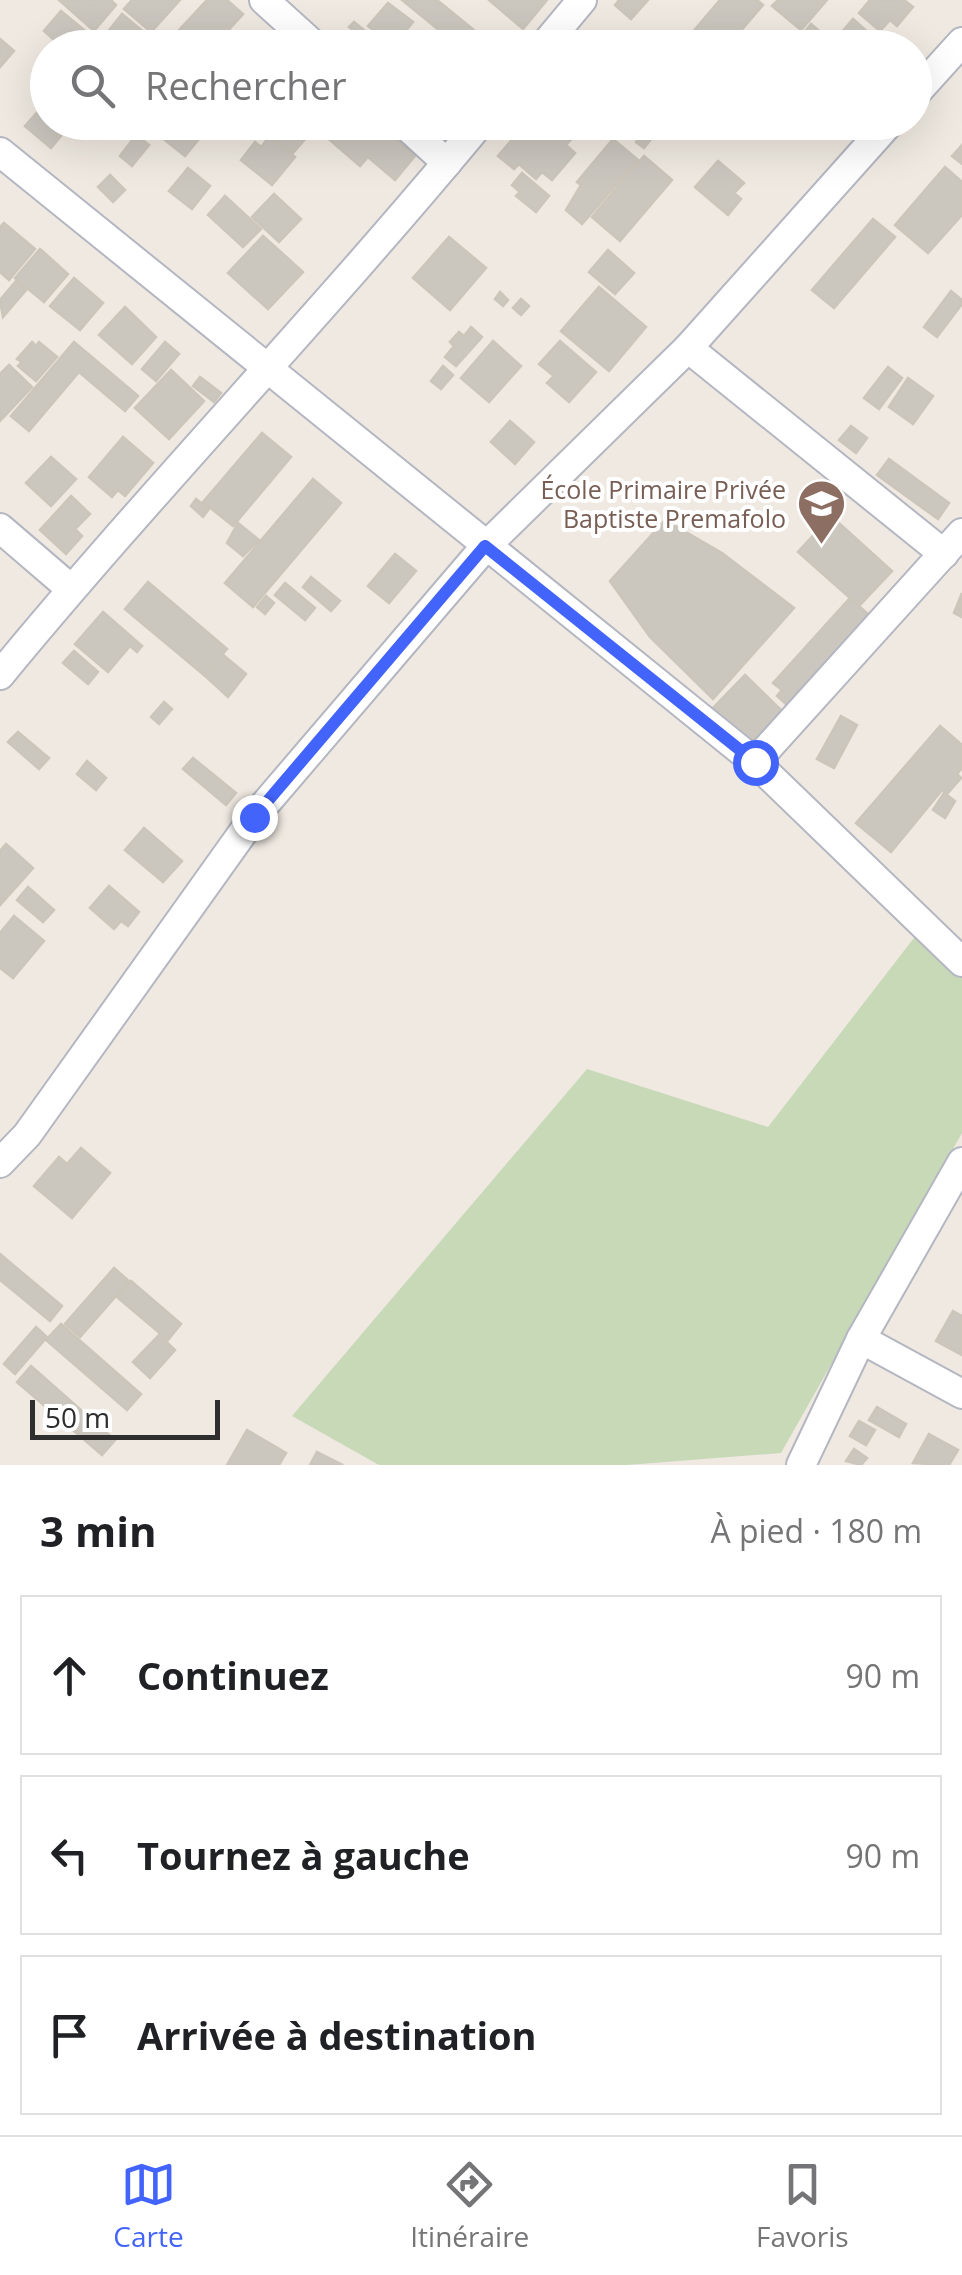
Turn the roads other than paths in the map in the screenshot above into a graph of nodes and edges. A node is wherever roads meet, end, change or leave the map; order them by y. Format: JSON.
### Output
{"nodes":[{"id":1,"x":264,"y":0,"type":"edge"},
{"id":2,"x":582,"y":0,"type":"edge"},
{"id":3,"x":298,"y":30,"type":"edge"},
{"id":4,"x":557,"y":30,"type":"edge"},
{"id":5,"x":962,"y":42,"type":"edge"},
{"id":6,"x":932,"y":76,"type":"edge"},
{"id":7,"x":422,"y":140,"type":"edge"},
{"id":8,"x":466,"y":140,"type":"edge"},
{"id":9,"x":874,"y":140,"type":"edge"},
{"id":10,"x":0,"y":152,"type":"edge"},
{"id":11,"x":447,"y":163,"type":"junction"},
{"id":12,"x":688,"y":348,"type":"junction"},
{"id":13,"x":268,"y":371,"type":"junction"},
{"id":14,"x":0,"y":528,"type":"edge"},
{"id":15,"x":953,"y":544,"type":"edge"},
{"id":16,"x":485,"y":546,"type":"junction"},
{"id":17,"x":71,"y":589,"type":"junction"},
{"id":18,"x":0,"y":675,"type":"edge"},
{"id":19,"x":755,"y":762,"type":"junction"},
{"id":20,"x":962,"y":962,"type":"edge"},
{"id":21,"x":962,"y":1162,"type":"edge"},
{"id":22,"x":0,"y":1163,"type":"edge"},
{"id":23,"x":862,"y":1339,"type":"junction"},
{"id":24,"x":962,"y":1394,"type":"edge"},
{"id":25,"x":801,"y":1465,"type":"edge"}],
"edges":[{"from":1,"to":3,"type":"street"},
{"from":2,"to":4,"type":"street"},
{"from":5,"to":6,"type":"street"},
{"from":7,"to":11,"type":"street"},
{"from":8,"to":11,"type":"street"},
{"from":9,"to":12,"type":"street"},
{"from":10,"to":13,"type":"street"},
{"from":11,"to":13,"type":"street"},
{"from":12,"to":15,"type":"street"},
{"from":12,"to":16,"type":"street"},
{"from":13,"to":16,"type":"street"},
{"from":13,"to":17,"type":"street"},
{"from":14,"to":17,"type":"street"},
{"from":15,"to":19,"type":"street"},
{"from":16,"to":19,"type":"street"},
{"from":16,"to":22,"type":"street"},
{"from":17,"to":18,"type":"street"},
{"from":19,"to":20,"type":"street"},
{"from":21,"to":23,"type":"street"},
{"from":23,"to":24,"type":"street"},
{"from":23,"to":25,"type":"street"}]}
